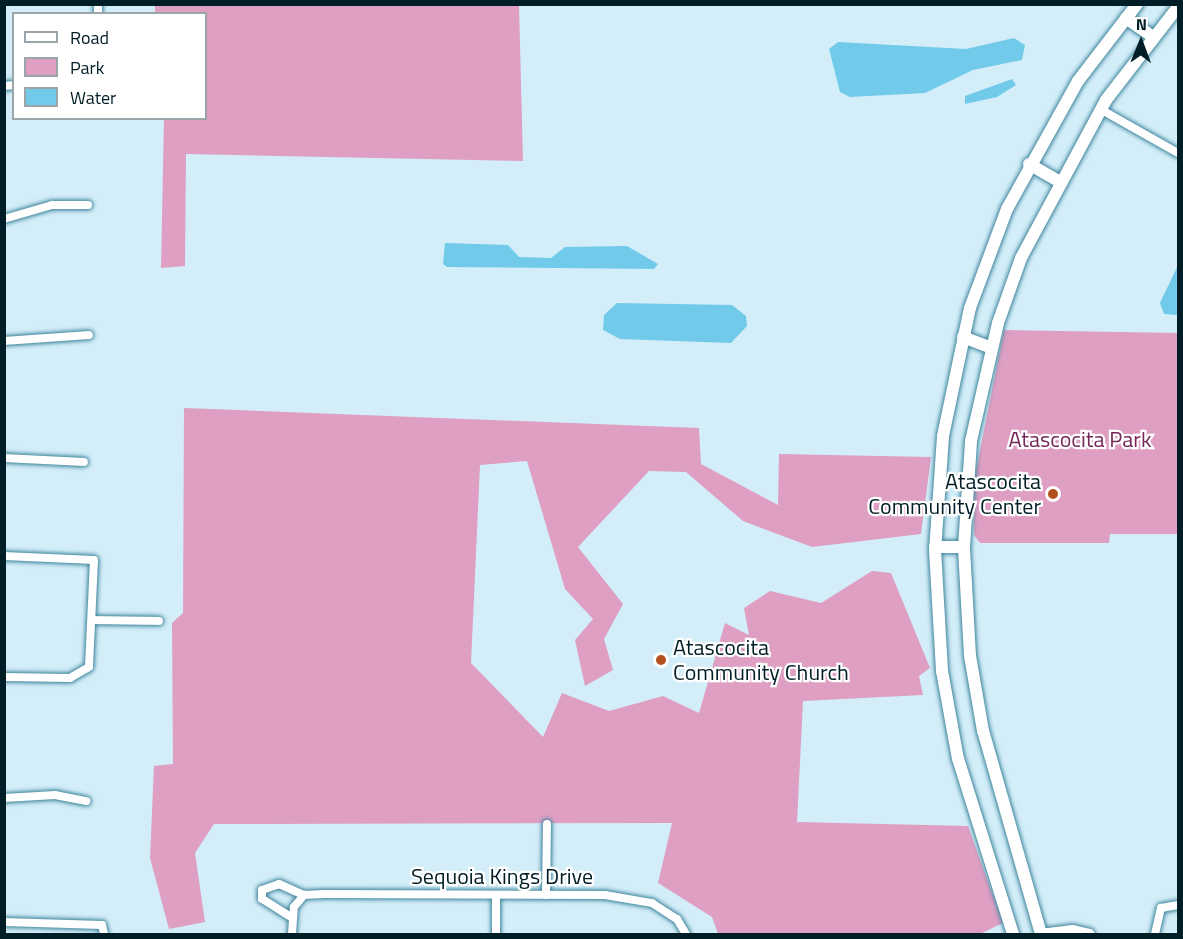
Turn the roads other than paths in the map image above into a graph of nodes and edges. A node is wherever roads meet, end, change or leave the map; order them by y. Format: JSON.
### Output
{"nodes":[{"id":1,"x":1137,"y":4,"type":"edge"},
{"id":2,"x":1179,"y":7,"type":"edge"},
{"id":3,"x":1126,"y":18,"type":"junction"},
{"id":4,"x":1152,"y":36,"type":"junction"},
{"id":5,"x":1100,"y":109,"type":"junction"},
{"id":6,"x":1179,"y":153,"type":"edge"},
{"id":7,"x":1029,"y":164,"type":"junction"},
{"id":8,"x":1058,"y":181,"type":"junction"},
{"id":9,"x":88,"y":205,"type":"dead end"},
{"id":10,"x":4,"y":219,"type":"edge"},
{"id":11,"x":89,"y":334,"type":"dead end"},
{"id":12,"x":963,"y":338,"type":"junction"},
{"id":13,"x":4,"y":341,"type":"edge"},
{"id":14,"x":991,"y":348,"type":"junction"},
{"id":15,"x":4,"y":458,"type":"edge"},
{"id":16,"x":84,"y":462,"type":"dead end"},
{"id":17,"x":935,"y":546,"type":"junction"},
{"id":18,"x":964,"y":547,"type":"junction"},
{"id":19,"x":4,"y":556,"type":"edge"},
{"id":20,"x":93,"y":620,"type":"junction"},
{"id":21,"x":159,"y":621,"type":"dead end"},
{"id":22,"x":4,"y":677,"type":"edge"},
{"id":23,"x":4,"y":798,"type":"edge"},
{"id":24,"x":86,"y":801,"type":"dead end"},
{"id":25,"x":547,"y":824,"type":"dead end"},
{"id":26,"x":304,"y":895,"type":"junction"},
{"id":27,"x":496,"y":896,"type":"junction"},
{"id":28,"x":546,"y":896,"type":"junction"},
{"id":29,"x":1179,"y":905,"type":"edge"},
{"id":30,"x":291,"y":917,"type":"junction"},
{"id":31,"x":4,"y":922,"type":"edge"},
{"id":32,"x":104,"y":934,"type":"edge"},
{"id":33,"x":292,"y":934,"type":"edge"},
{"id":34,"x":496,"y":934,"type":"edge"},
{"id":35,"x":687,"y":934,"type":"edge"},
{"id":36,"x":1013,"y":934,"type":"edge"},
{"id":37,"x":1041,"y":934,"type":"edge"},
{"id":38,"x":1090,"y":934,"type":"edge"},
{"id":39,"x":1155,"y":934,"type":"edge"}],
"edges":[{"from":1,"to":3,"type":"main road"},
{"from":2,"to":4,"type":"main road"},
{"from":3,"to":4,"type":"main road"},
{"from":3,"to":7,"type":"main road"},
{"from":4,"to":5,"type":"main road"},
{"from":5,"to":6,"type":"street"},
{"from":5,"to":8,"type":"main road"},
{"from":7,"to":8,"type":"main road"},
{"from":7,"to":12,"type":"main road"},
{"from":8,"to":14,"type":"main road"},
{"from":9,"to":10,"type":"street"},
{"from":11,"to":13,"type":"street"},
{"from":12,"to":14,"type":"main road"},
{"from":12,"to":17,"type":"main road"},
{"from":14,"to":18,"type":"main road"},
{"from":15,"to":16,"type":"street"},
{"from":17,"to":18,"type":"main road"},
{"from":17,"to":36,"type":"main road"},
{"from":18,"to":37,"type":"main road"},
{"from":19,"to":20,"type":"street"},
{"from":20,"to":21,"type":"street"},
{"from":20,"to":22,"type":"street"},
{"from":23,"to":24,"type":"street"},
{"from":25,"to":28,"type":"street"},
{"from":26,"to":27,"type":"street","name":"Sequoia Kings Drive"},
{"from":26,"to":30,"type":"street"},
{"from":26,"to":30,"type":"street","name":"Sequoia Kings Drive"},
{"from":27,"to":28,"type":"street","name":"Sequoia Kings Drive"},
{"from":27,"to":34,"type":"street"},
{"from":28,"to":35,"type":"street","name":"Sequoia Kings Drive"},
{"from":29,"to":39,"type":"street"},
{"from":30,"to":33,"type":"street"},
{"from":31,"to":32,"type":"street"},
{"from":37,"to":38,"type":"street"}]}
